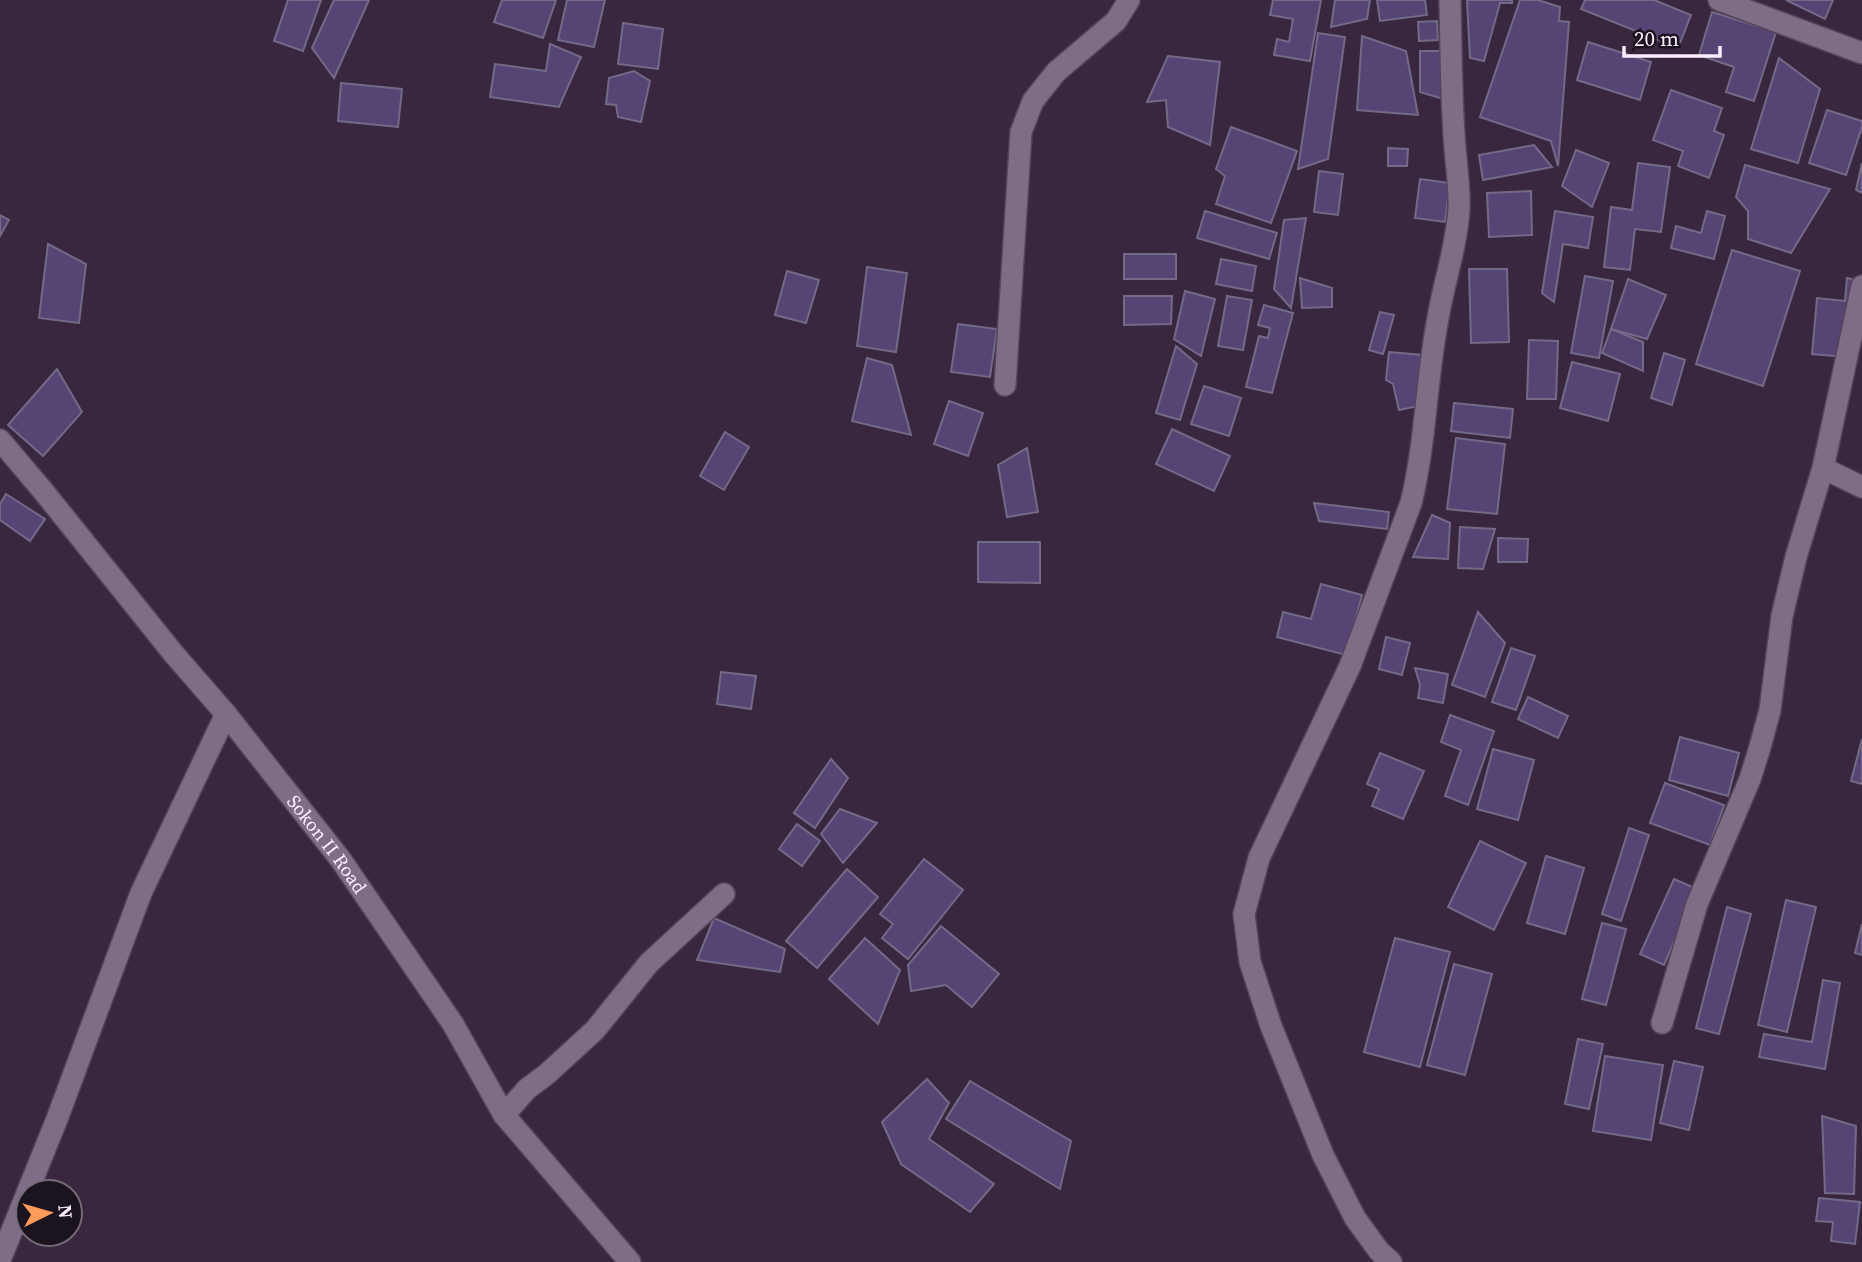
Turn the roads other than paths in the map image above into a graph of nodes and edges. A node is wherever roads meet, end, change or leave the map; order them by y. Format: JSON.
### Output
{"nodes":[{"id":1,"x":1129,"y":0,"type":"edge"},
{"id":2,"x":1450,"y":0,"type":"edge"},
{"id":3,"x":1719,"y":0,"type":"edge"},
{"id":4,"x":1862,"y":52,"type":"edge"},
{"id":5,"x":1862,"y":286,"type":"edge"},
{"id":6,"x":1005,"y":385,"type":"dead end"},
{"id":7,"x":0,"y":440,"type":"edge"},
{"id":8,"x":1823,"y":468,"type":"junction"},
{"id":9,"x":1862,"y":487,"type":"edge"},
{"id":10,"x":226,"y":714,"type":"junction"},
{"id":11,"x":724,"y":894,"type":"dead end"},
{"id":12,"x":1662,"y":1023,"type":"dead end"},
{"id":13,"x":503,"y":1115,"type":"junction"},
{"id":14,"x":0,"y":1260,"type":"edge"},
{"id":15,"x":630,"y":1262,"type":"edge"},
{"id":16,"x":1391,"y":1262,"type":"edge"}],
"edges":[{"from":1,"to":6,"type":"street"},
{"from":2,"to":16,"type":"street"},
{"from":3,"to":4,"type":"street"},
{"from":5,"to":8,"type":"street"},
{"from":7,"to":10,"type":"street","name":"Sokon II Road"},
{"from":8,"to":9,"type":"street"},
{"from":8,"to":12,"type":"street"},
{"from":10,"to":13,"type":"street","name":"Sokon II Road"},
{"from":10,"to":14,"type":"street"},
{"from":11,"to":13,"type":"street"},
{"from":13,"to":15,"type":"street","name":"Sokon II Road"}]}
